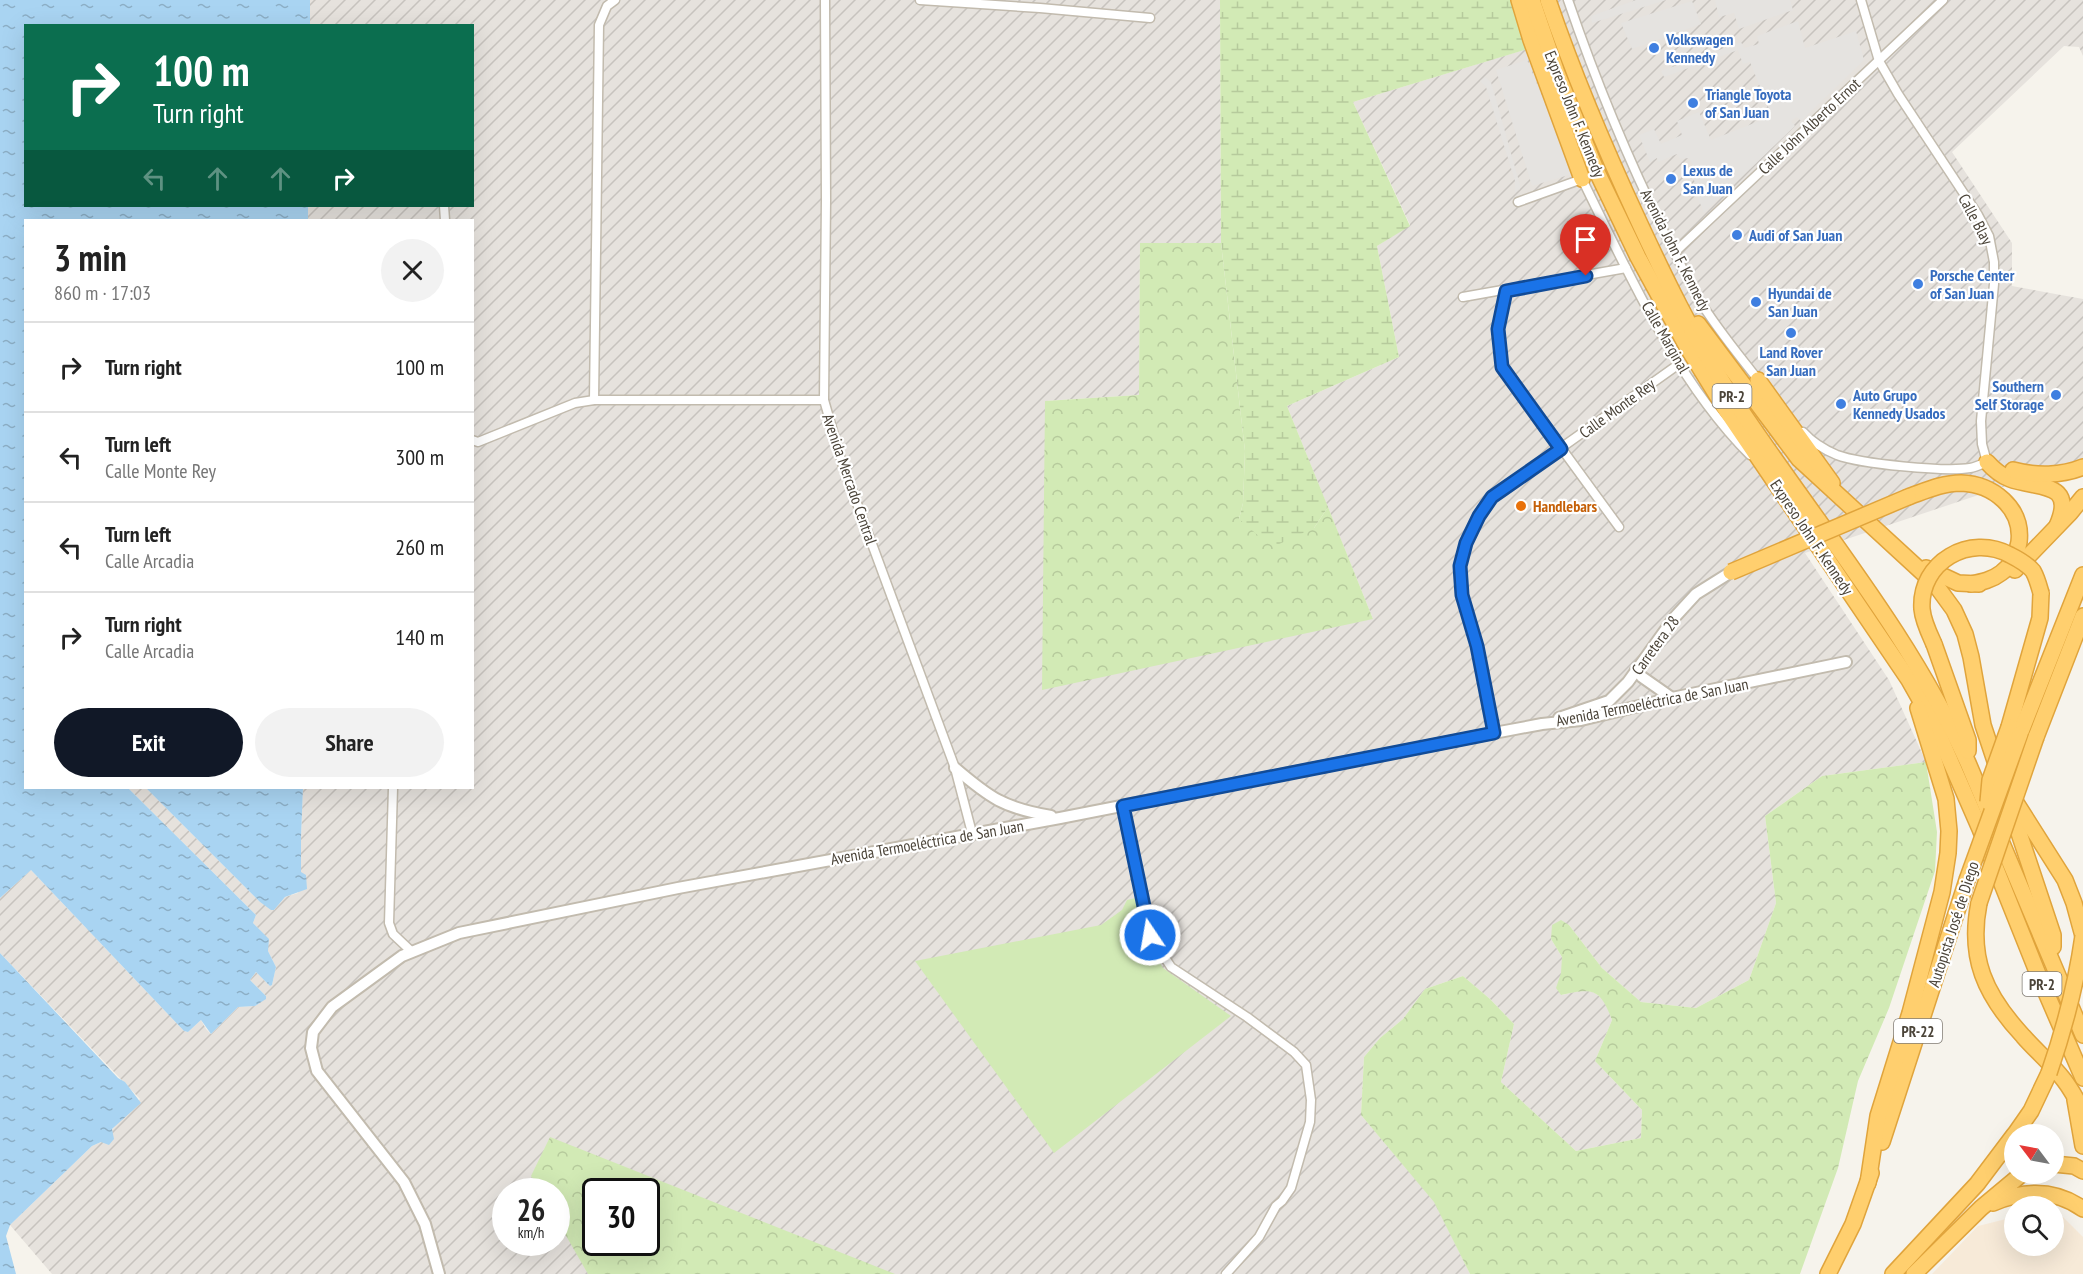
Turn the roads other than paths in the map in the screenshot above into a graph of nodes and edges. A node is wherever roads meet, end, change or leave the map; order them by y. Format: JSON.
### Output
{"nodes":[{"id":1,"x":615,"y":0,"type":"edge"},
{"id":2,"x":825,"y":0,"type":"edge"},
{"id":3,"x":920,"y":0,"type":"edge"},
{"id":4,"x":1519,"y":0,"type":"edge"},
{"id":5,"x":1532,"y":0,"type":"edge"},
{"id":6,"x":1548,"y":0,"type":"edge"},
{"id":7,"x":1568,"y":0,"type":"edge"},
{"id":8,"x":1861,"y":0,"type":"edge"},
{"id":9,"x":1943,"y":0,"type":"edge"},
{"id":10,"x":1150,"y":18,"type":"dead end"},
{"id":11,"x":1879,"y":61,"type":"junction"},
{"id":12,"x":1582,"y":179,"type":"junction"},
{"id":13,"x":1518,"y":202,"type":"dead end"},
{"id":14,"x":1675,"y":252,"type":"junction"},
{"id":15,"x":1626,"y":268,"type":"junction"},
{"id":16,"x":1506,"y":291,"type":"junction"},
{"id":17,"x":1463,"y":297,"type":"dead end"},
{"id":18,"x":1680,"y":310,"type":"junction"},
{"id":19,"x":1679,"y":364,"type":"junction"},
{"id":20,"x":1758,"y":380,"type":"junction"},
{"id":21,"x":594,"y":400,"type":"junction"},
{"id":22,"x":824,"y":400,"type":"junction"},
{"id":23,"x":474,"y":440,"type":"edge"},
{"id":24,"x":1561,"y":449,"type":"junction"},
{"id":25,"x":1988,"y":462,"type":"junction"},
{"id":26,"x":2083,"y":467,"type":"edge"},
{"id":27,"x":1773,"y":479,"type":"junction"},
{"id":28,"x":2083,"y":497,"type":"edge"},
{"id":29,"x":1843,"y":501,"type":"junction"},
{"id":30,"x":1619,"y":527,"type":"dead end"},
{"id":31,"x":2056,"y":527,"type":"junction"},
{"id":32,"x":1907,"y":558,"type":"junction"},
{"id":33,"x":1731,"y":572,"type":"joint"},
{"id":34,"x":2083,"y":575,"type":"edge"},
{"id":35,"x":1971,"y":585,"type":"junction"},
{"id":36,"x":2083,"y":616,"type":"edge"},
{"id":37,"x":1846,"y":662,"type":"dead end"},
{"id":38,"x":1636,"y":670,"type":"junction"},
{"id":39,"x":1909,"y":680,"type":"junction"},
{"id":40,"x":1672,"y":698,"type":"junction"},
{"id":41,"x":1542,"y":724,"type":"junction"},
{"id":42,"x":2014,"y":730,"type":"junction"},
{"id":43,"x":1494,"y":733,"type":"junction"},
{"id":44,"x":1968,"y":763,"type":"junction"},
{"id":45,"x":956,"y":768,"type":"junction"},
{"id":46,"x":2000,"y":776,"type":"junction"},
{"id":47,"x":393,"y":789,"type":"edge"},
{"id":48,"x":1123,"y":806,"type":"junction"},
{"id":49,"x":1060,"y":818,"type":"junction"},
{"id":50,"x":972,"y":834,"type":"junction"},
{"id":51,"x":2083,"y":931,"type":"edge"},
{"id":52,"x":2083,"y":936,"type":"edge"},
{"id":53,"x":412,"y":952,"type":"junction"},
{"id":54,"x":2053,"y":960,"type":"junction"},
{"id":55,"x":2083,"y":1035,"type":"edge"},
{"id":56,"x":2083,"y":1078,"type":"edge"},
{"id":57,"x":2074,"y":1095,"type":"junction"},
{"id":58,"x":2083,"y":1111,"type":"edge"},
{"id":59,"x":2022,"y":1124,"type":"edge"},
{"id":60,"x":2083,"y":1146,"type":"edge"},
{"id":61,"x":2004,"y":1149,"type":"edge"},
{"id":62,"x":2064,"y":1164,"type":"edge"},
{"id":63,"x":2083,"y":1171,"type":"edge"},
{"id":64,"x":1868,"y":1183,"type":"junction"},
{"id":65,"x":2010,"y":1184,"type":"edge"},
{"id":66,"x":1982,"y":1208,"type":"junction"},
{"id":67,"x":2083,"y":1209,"type":"edge"},
{"id":68,"x":439,"y":1274,"type":"edge"},
{"id":69,"x":1226,"y":1274,"type":"edge"},
{"id":70,"x":1828,"y":1274,"type":"edge"},
{"id":71,"x":1893,"y":1274,"type":"edge"},
{"id":72,"x":1914,"y":1274,"type":"edge"}],
"edges":[{"from":1,"to":21,"type":"street"},
{"from":2,"to":22,"type":"street","name":"Avenida Mercado Central"},
{"from":3,"to":10,"type":"street"},
{"from":4,"to":12,"type":"highway"},
{"from":5,"to":27,"type":"highway","name":"Expreso John F. Kennedy","number":"PR-2"},
{"from":6,"to":18,"type":"highway","name":"Expreso John F. Kennedy","number":"PR-2"},
{"from":7,"to":14,"type":"street","name":"Avenida John F. Kennedy"},
{"from":8,"to":11,"type":"street","name":"Calle Blay"},
{"from":9,"to":11,"type":"street","name":"Calle John Alberto Ernot"},
{"from":11,"to":14,"type":"street","name":"Calle John Alberto Ernot"},
{"from":11,"to":25,"type":"street","name":"Calle Blay"},
{"from":12,"to":13,"type":"street"},
{"from":12,"to":15,"type":"street","name":"Calle Marginal"},
{"from":14,"to":20,"type":"street","name":"Avenida John F. Kennedy"},
{"from":15,"to":16,"type":"street"},
{"from":15,"to":19,"type":"street","name":"Calle Marginal"},
{"from":16,"to":17,"type":"street"},
{"from":16,"to":24,"type":"street"},
{"from":18,"to":29,"type":"highway"},
{"from":18,"to":44,"type":"highway","name":"Expreso John F. Kennedy","number":"PR-2"},
{"from":19,"to":24,"type":"street","name":"Calle Monte Rey"},
{"from":19,"to":27,"type":"street","name":"Calle Marginal"},
{"from":20,"to":25,"type":"street","name":"Avenida John F. Kennedy"},
{"from":20,"to":29,"type":"highway"},
{"from":21,"to":22,"type":"street"},
{"from":21,"to":23,"type":"street"},
{"from":22,"to":45,"type":"street","name":"Avenida Mercado Central"},
{"from":24,"to":30,"type":"street"},
{"from":24,"to":43,"type":"street","name":"Calle Monte Rey"},
{"from":25,"to":26,"type":"highway"},
{"from":25,"to":31,"type":"highway"},
{"from":27,"to":39,"type":"highway","name":"Expreso John F. Kennedy","number":"PR-2"},
{"from":28,"to":31,"type":"highway"},
{"from":29,"to":32,"type":"highway"},
{"from":31,"to":35,"type":"highway"},
{"from":32,"to":35,"type":"highway"},
{"from":32,"to":46,"type":"highway"},
{"from":33,"to":35,"type":"highway","bridge":true},
{"from":33,"to":38,"type":"street","name":"Carretera 28"},
{"from":34,"to":42,"type":"highway","name":"Autopista José de Diego","number":"PR-22"},
{"from":36,"to":57,"type":"highway","bridge":true},
{"from":37,"to":40,"type":"street","name":"Avenida Termoeléctrica de San Juan"},
{"from":38,"to":40,"type":"street"},
{"from":38,"to":41,"type":"street","name":"Carretera 28"},
{"from":39,"to":56,"type":"highway","name":"Expreso John F. Kennedy","number":"PR-2"},
{"from":39,"to":64,"type":"highway"},
{"from":40,"to":41,"type":"street","name":"Avenida Termoeléctrica de San Juan"},
{"from":41,"to":43,"type":"street","name":"Avenida Termoeléctrica de San Juan"},
{"from":42,"to":44,"type":"highway","bridge":true},
{"from":42,"to":64,"type":"highway","name":"Autopista José de Diego","number":"PR-22","bridge":true},
{"from":43,"to":48,"type":"street","name":"Avenida Termoeléctrica de San Juan"},
{"from":44,"to":54,"type":"highway","name":"Expreso John F. Kennedy","number":"PR-2"},
{"from":45,"to":49,"type":"street"},
{"from":45,"to":50,"type":"street","name":"Avenida Mercado Central"},
{"from":46,"to":52,"type":"highway"},
{"from":46,"to":54,"type":"highway"},
{"from":47,"to":53,"type":"street"},
{"from":48,"to":49,"type":"street","name":"Avenida Termoeléctrica de San Juan"},
{"from":48,"to":69,"type":"street"},
{"from":49,"to":50,"type":"street","name":"Avenida Termoeléctrica de San Juan"},
{"from":50,"to":53,"type":"street","name":"Avenida Termoeléctrica de San Juan"},
{"from":51,"to":52,"type":"highway"},
{"from":52,"to":59,"type":"highway","bridge":true},
{"from":53,"to":68,"type":"street","name":"Avenida Termoeléctrica de San Juan"},
{"from":54,"to":55,"type":"highway","name":"Expreso John F. Kennedy","number":"PR-2"},
{"from":57,"to":58,"type":"highway"},
{"from":57,"to":60,"type":"highway"},
{"from":61,"to":71,"type":"highway"},
{"from":62,"to":63,"type":"highway"},
{"from":64,"to":70,"type":"highway","name":"Autopista José de Diego","number":"PR-22"},
{"from":65,"to":66,"type":"highway"},
{"from":66,"to":67,"type":"highway"},
{"from":66,"to":72,"type":"highway"}]}
